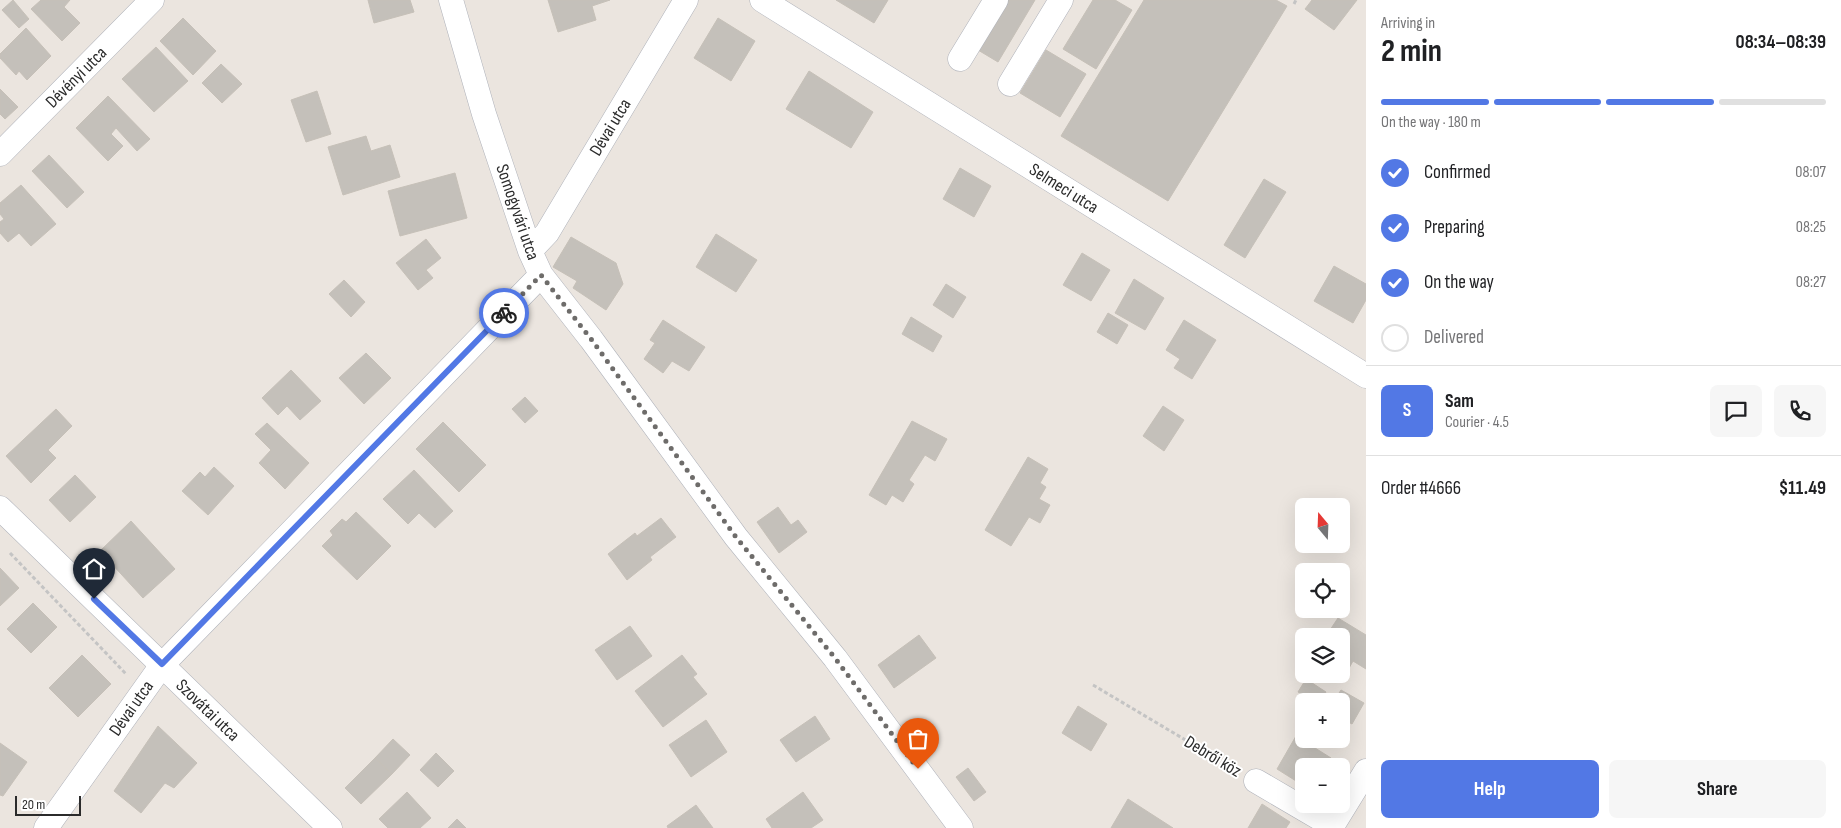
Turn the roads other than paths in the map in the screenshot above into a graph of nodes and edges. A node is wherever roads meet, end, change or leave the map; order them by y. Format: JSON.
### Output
{"nodes":[{"id":1,"x":152,"y":0,"type":"edge"},
{"id":2,"x":451,"y":0,"type":"edge"},
{"id":3,"x":686,"y":0,"type":"edge"},
{"id":4,"x":762,"y":0,"type":"edge"},
{"id":5,"x":996,"y":0,"type":"edge"},
{"id":6,"x":1062,"y":0,"type":"edge"},
{"id":7,"x":960,"y":59,"type":"dead end"},
{"id":8,"x":1010,"y":84,"type":"dead end"},
{"id":9,"x":0,"y":154,"type":"edge"},
{"id":10,"x":530,"y":251,"type":"junction"},
{"id":11,"x":541,"y":275,"type":"junction"},
{"id":12,"x":1366,"y":376,"type":"edge"},
{"id":13,"x":0,"y":508,"type":"edge"},
{"id":14,"x":162,"y":664,"type":"junction"},
{"id":15,"x":1366,"y":771,"type":"edge"},
{"id":16,"x":1256,"y":781,"type":"road end"},
{"id":17,"x":1332,"y":827,"type":"edge"},
{"id":18,"x":46,"y":828,"type":"edge"},
{"id":19,"x":330,"y":828,"type":"edge"},
{"id":20,"x":961,"y":828,"type":"edge"}],
"edges":[{"from":1,"to":9,"type":"street","name":"Dévényi utca"},
{"from":2,"to":10,"type":"street","name":"Somogyvári utca"},
{"from":3,"to":10,"type":"street","name":"Dévai utca"},
{"from":4,"to":12,"type":"street","name":"Selmeci utca"},
{"from":5,"to":7,"type":"street"},
{"from":6,"to":8,"type":"street"},
{"from":10,"to":11,"type":"street","name":"Somogyvári utca"},
{"from":11,"to":14,"type":"street","name":"Dévai utca"},
{"from":11,"to":20,"type":"street","name":"Somogyvári utca"},
{"from":13,"to":14,"type":"street","name":"Szovátai utca"},
{"from":14,"to":18,"type":"street","name":"Dévai utca"},
{"from":14,"to":19,"type":"street","name":"Szovátai utca"},
{"from":15,"to":17,"type":"street"},
{"from":16,"to":17,"type":"street","name":"Debrői köz"}]}
